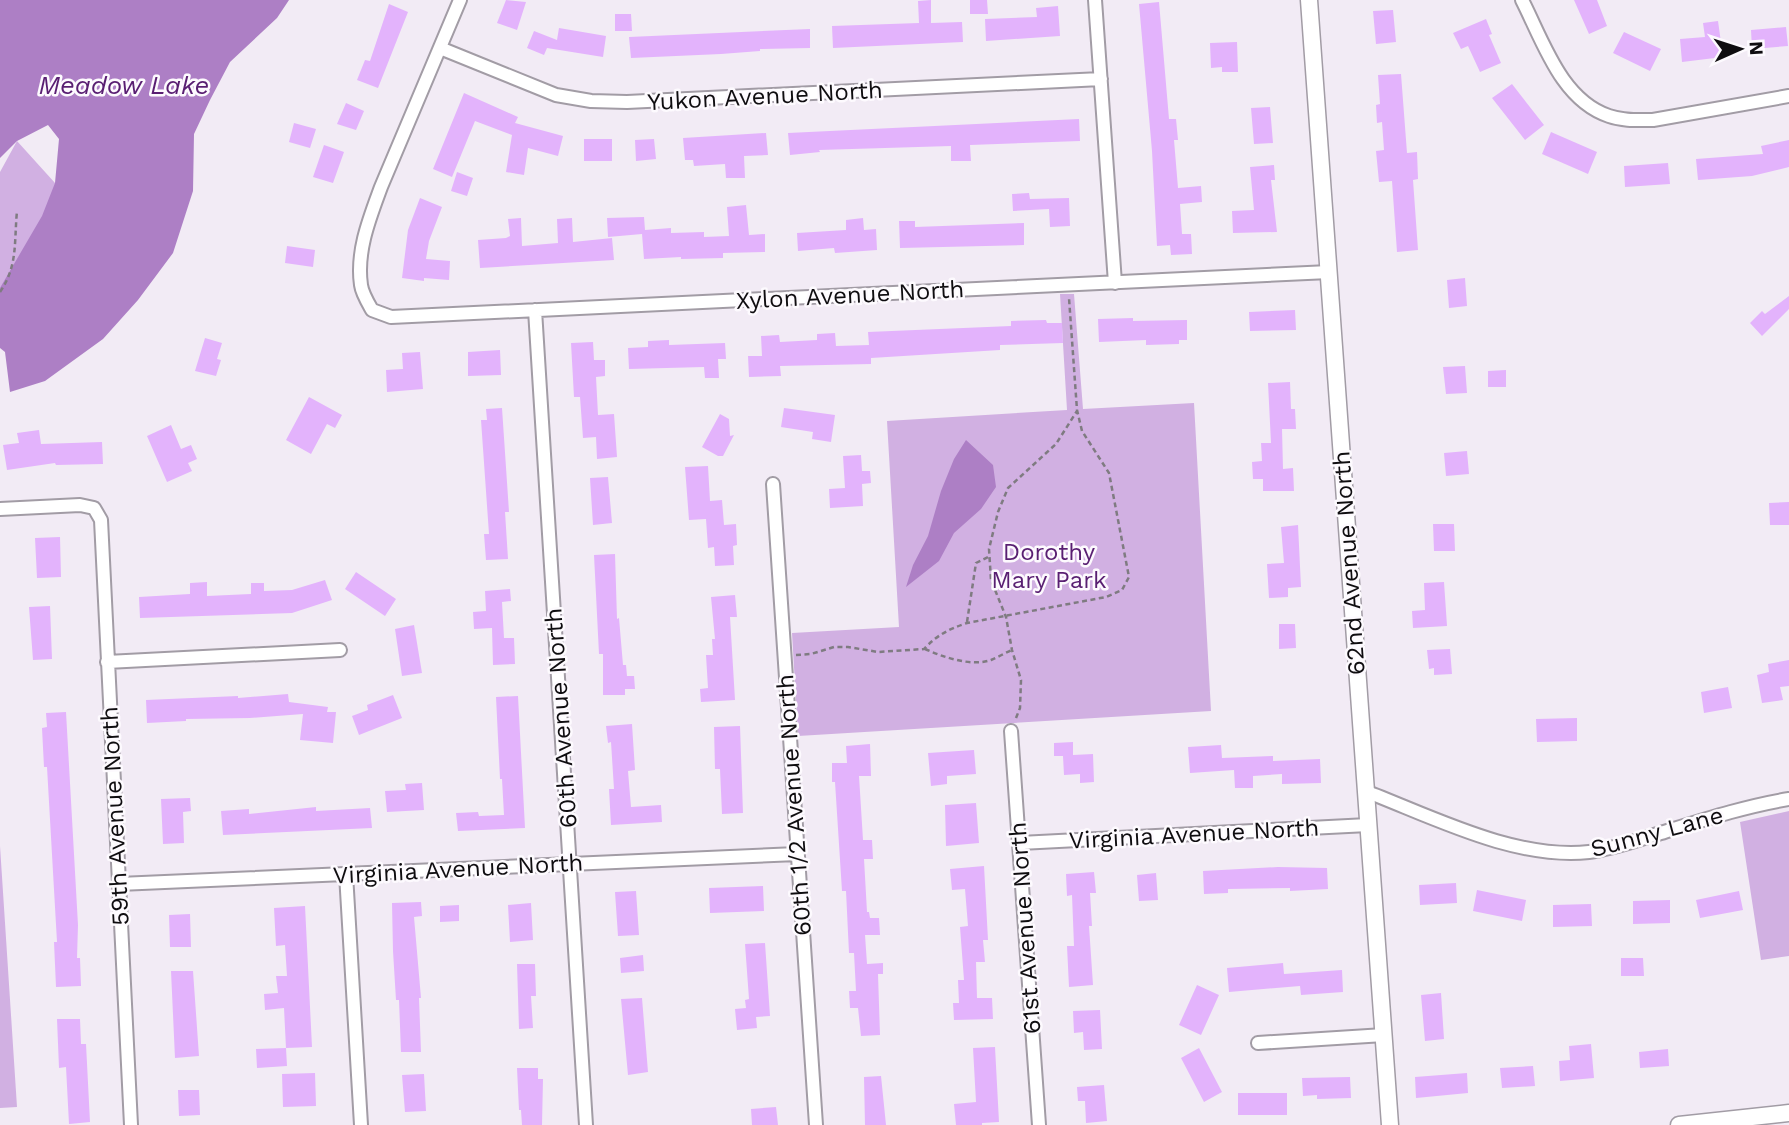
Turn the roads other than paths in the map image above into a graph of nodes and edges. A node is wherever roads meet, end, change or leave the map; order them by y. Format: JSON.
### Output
{"nodes":[{"id":1,"x":460,"y":0,"type":"edge"},
{"id":2,"x":1095,"y":0,"type":"edge"},
{"id":3,"x":1309,"y":0,"type":"edge"},
{"id":4,"x":1522,"y":0,"type":"edge"},
{"id":5,"x":440,"y":48,"type":"junction"},
{"id":6,"x":1101,"y":79,"type":"junction"},
{"id":7,"x":1789,"y":96,"type":"edge"},
{"id":8,"x":1329,"y":272,"type":"junction"},
{"id":9,"x":1115,"y":283,"type":"junction"},
{"id":10,"x":535,"y":310,"type":"junction"},
{"id":11,"x":773,"y":484,"type":"dead end"},
{"id":12,"x":0,"y":509,"type":"edge"},
{"id":13,"x":340,"y":650,"type":"dead end"},
{"id":14,"x":107,"y":662,"type":"junction"},
{"id":15,"x":1011,"y":731,"type":"road end"},
{"id":16,"x":1365,"y":791,"type":"junction"},
{"id":17,"x":1789,"y":799,"type":"edge"},
{"id":18,"x":1368,"y":825,"type":"junction"},
{"id":19,"x":1020,"y":843,"type":"junction"},
{"id":20,"x":797,"y":854,"type":"junction"},
{"id":21,"x":570,"y":863,"type":"junction"},
{"id":22,"x":346,"y":874,"type":"junction"},
{"id":23,"x":119,"y":884,"type":"junction"},
{"id":24,"x":1384,"y":1035,"type":"junction"},
{"id":25,"x":1258,"y":1043,"type":"dead end"},
{"id":26,"x":1789,"y":1112,"type":"edge"},
{"id":27,"x":131,"y":1125,"type":"edge"},
{"id":28,"x":361,"y":1125,"type":"edge"},
{"id":29,"x":586,"y":1125,"type":"edge"},
{"id":30,"x":816,"y":1125,"type":"edge"},
{"id":31,"x":1039,"y":1125,"type":"edge"},
{"id":32,"x":1390,"y":1125,"type":"edge"},
{"id":33,"x":1679,"y":1125,"type":"edge"}],
"edges":[{"from":1,"to":5,"type":"street"},
{"from":2,"to":6,"type":"street"},
{"from":3,"to":8,"type":"street","name":"62nd Avenue North"},
{"from":4,"to":7,"type":"street"},
{"from":5,"to":6,"type":"street","name":"Yukon Avenue North"},
{"from":5,"to":10,"type":"street","name":"Xylon Avenue North"},
{"from":6,"to":9,"type":"street"},
{"from":8,"to":9,"type":"street","name":"Xylon Avenue North"},
{"from":8,"to":16,"type":"street","name":"62nd Avenue North"},
{"from":9,"to":10,"type":"street","name":"Xylon Avenue North"},
{"from":10,"to":21,"type":"street","name":"60th Avenue North"},
{"from":11,"to":20,"type":"street","name":"60th 1/2 Avenue North"},
{"from":12,"to":14,"type":"street","name":"59th Avenue North"},
{"from":13,"to":14,"type":"street"},
{"from":14,"to":23,"type":"street","name":"59th Avenue North"},
{"from":15,"to":19,"type":"street","name":"61st Avenue North"},
{"from":16,"to":17,"type":"street","name":"Sunny Lane"},
{"from":16,"to":18,"type":"street","name":"62nd Avenue North"},
{"from":18,"to":19,"type":"street","name":"Virginia Avenue North"},
{"from":18,"to":24,"type":"street","name":"62nd Avenue North"},
{"from":19,"to":31,"type":"street","name":"61st Avenue North"},
{"from":20,"to":21,"type":"street","name":"Virginia Avenue North"},
{"from":20,"to":30,"type":"street","name":"60th 1/2 Avenue North"},
{"from":21,"to":22,"type":"street","name":"Virginia Avenue North"},
{"from":21,"to":29,"type":"street","name":"60th Avenue North"},
{"from":22,"to":23,"type":"street","name":"Virginia Avenue North"},
{"from":22,"to":28,"type":"street"},
{"from":23,"to":27,"type":"street","name":"59th Avenue North"},
{"from":24,"to":25,"type":"street"},
{"from":24,"to":32,"type":"street","name":"62nd Avenue North"},
{"from":26,"to":33,"type":"street"}]}
